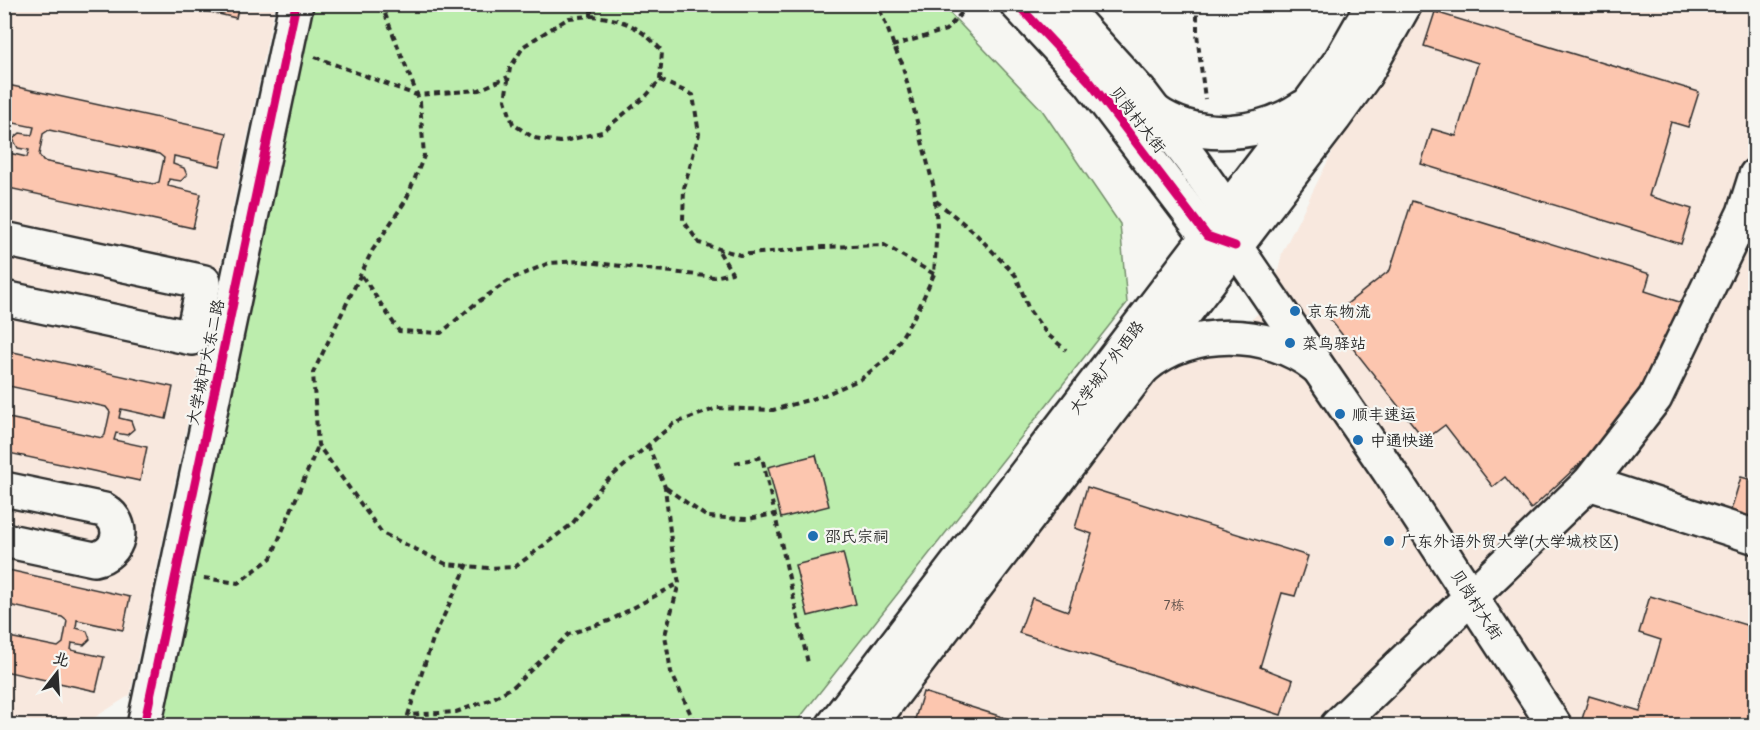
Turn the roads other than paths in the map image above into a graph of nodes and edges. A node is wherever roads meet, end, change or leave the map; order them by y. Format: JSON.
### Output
{"nodes":[{"id":1,"x":296,"y":4,"type":"edge"},
{"id":2,"x":1017,"y":4,"type":"edge"},
{"id":3,"x":1060,"y":4,"type":"edge"},
{"id":4,"x":1373,"y":4,"type":"edge"},
{"id":5,"x":1405,"y":4,"type":"edge"},
{"id":6,"x":1311,"y":101,"type":"junction"},
{"id":7,"x":1154,"y":111,"type":"junction"},
{"id":8,"x":1755,"y":175,"type":"edge"},
{"id":9,"x":1227,"y":210,"type":"junction"},
{"id":10,"x":4,"y":239,"type":"edge"},
{"id":11,"x":1221,"y":241,"type":"junction"},
{"id":12,"x":4,"y":298,"type":"edge"},
{"id":13,"x":1140,"y":370,"type":"junction"},
{"id":14,"x":1320,"y":370,"type":"junction"},
{"id":15,"x":1589,"y":483,"type":"junction"},
{"id":16,"x":4,"y":489,"type":"edge"},
{"id":17,"x":1755,"y":537,"type":"edge"},
{"id":18,"x":4,"y":540,"type":"edge"},
{"id":19,"x":1472,"y":596,"type":"junction"},
{"id":20,"x":144,"y":726,"type":"edge"},
{"id":21,"x":833,"y":726,"type":"edge"},
{"id":22,"x":869,"y":726,"type":"edge"},
{"id":23,"x":1337,"y":726,"type":"edge"},
{"id":24,"x":1555,"y":726,"type":"edge"}],
"edges":[{"from":1,"to":20,"type":"main road","name":"大学城中大东二路"},
{"from":2,"to":11,"type":"main road","name":"贝岗村大街"},
{"from":3,"to":7,"type":"main road","name":"贝岗村大街"},
{"from":4,"to":6,"type":"main road","name":"大学城广外西路"},
{"from":5,"to":11,"type":"main road","name":"大学城广外西路"},
{"from":6,"to":7,"type":"main road"},
{"from":6,"to":9,"type":"main road","name":"大学城广外西路"},
{"from":7,"to":9,"type":"main road","name":"贝岗村大街"},
{"from":8,"to":15,"type":"main road"},
{"from":9,"to":11,"type":"main road","name":"大学城广外西路"},
{"from":10,"to":12,"type":"main road"},
{"from":11,"to":13,"type":"main road","name":"大学城广外西路"},
{"from":11,"to":14,"type":"main road","name":"贝岗村大街"},
{"from":11,"to":21,"type":"main road","name":"大学城广外西路"},
{"from":13,"to":14,"type":"main road"},
{"from":13,"to":22,"type":"main road","name":"大学城广外西路"},
{"from":14,"to":19,"type":"main road","name":"贝岗村大街"},
{"from":15,"to":17,"type":"main road"},
{"from":15,"to":19,"type":"main road"},
{"from":16,"to":18,"type":"main road"},
{"from":19,"to":23,"type":"main road"},
{"from":19,"to":24,"type":"main road","name":"贝岗村大街"}]}
